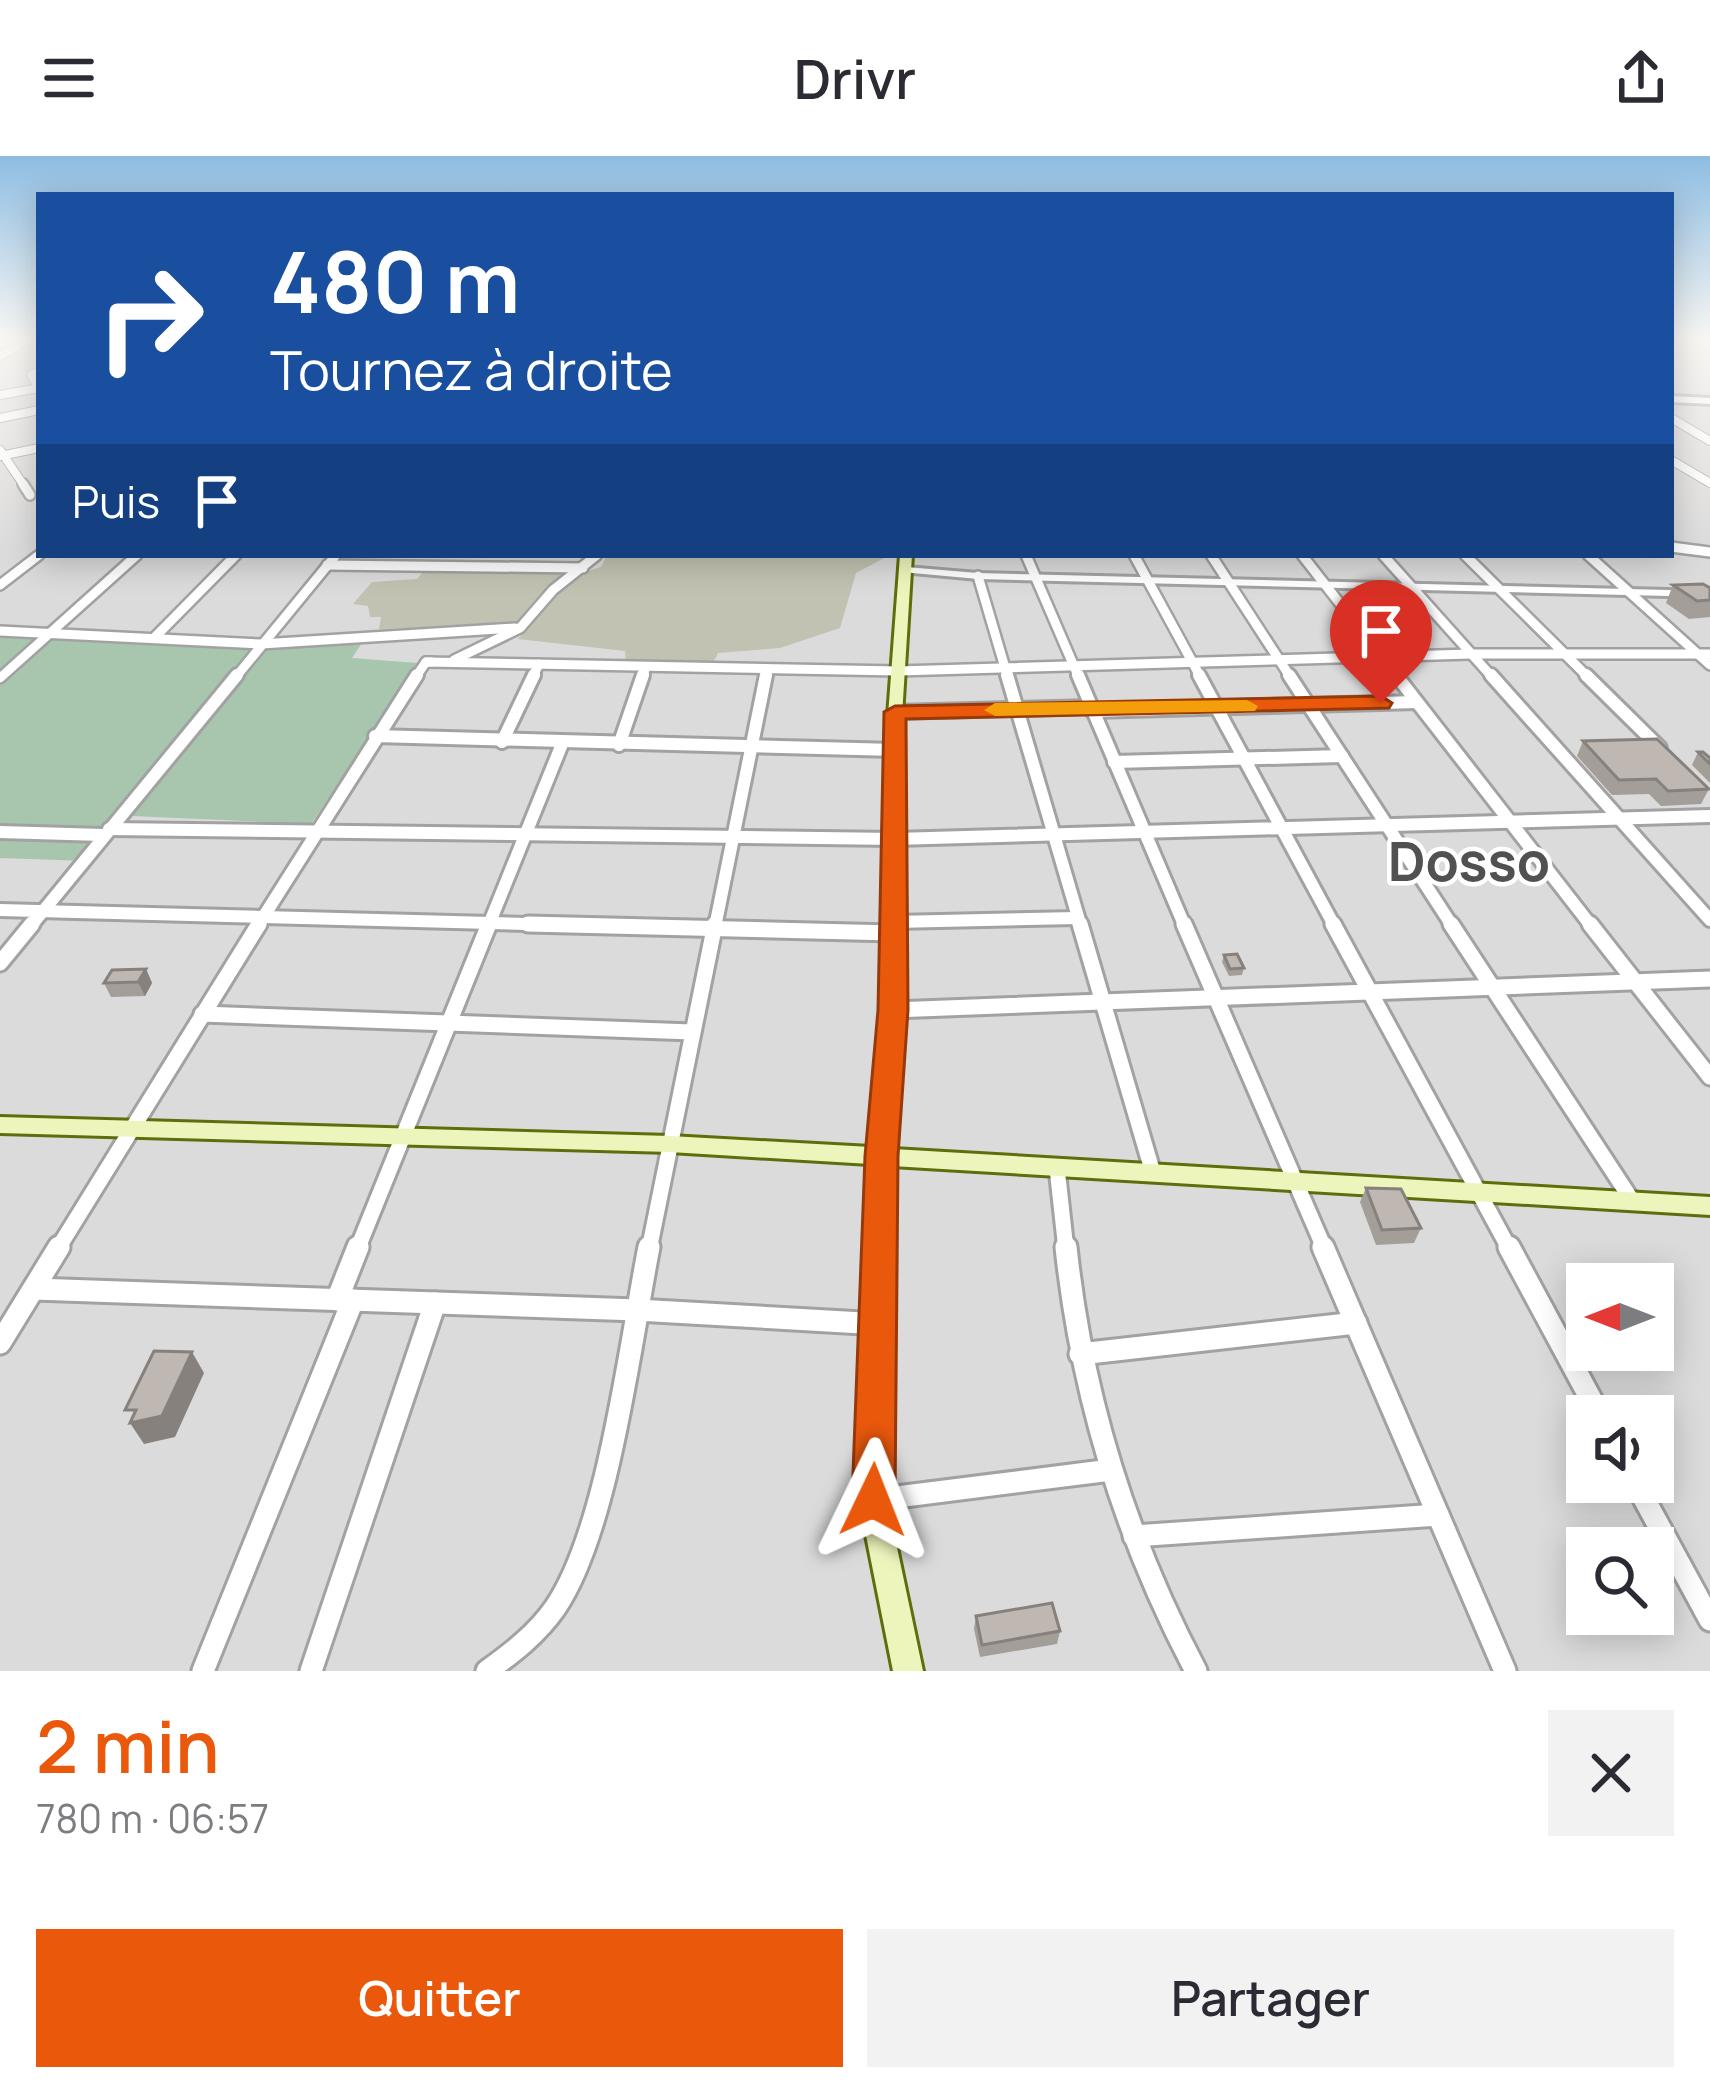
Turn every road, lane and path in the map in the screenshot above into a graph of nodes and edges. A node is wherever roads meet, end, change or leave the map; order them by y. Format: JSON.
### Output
{"nodes":[{"id":1,"x":36,"y":411,"type":"edge"},
{"id":2,"x":0,"y":418,"type":"edge"},
{"id":3,"x":1674,"y":420,"type":"edge"},
{"id":4,"x":1710,"y":441,"type":"edge"},
{"id":5,"x":36,"y":448,"type":"edge"},
{"id":6,"x":1,"y":453,"type":"edge"},
{"id":7,"x":1674,"y":462,"type":"edge"},
{"id":8,"x":1710,"y":483,"type":"edge"},
{"id":9,"x":30,"y":495,"type":"dead end"},
{"id":10,"x":1674,"y":547,"type":"edge"},
{"id":11,"x":1710,"y":552,"type":"edge"},
{"id":12,"x":36,"y":557,"type":"edge"},
{"id":13,"x":134,"y":558,"type":"edge"},
{"id":14,"x":233,"y":558,"type":"edge"},
{"id":15,"x":334,"y":558,"type":"edge"},
{"id":16,"x":594,"y":558,"type":"edge"},
{"id":17,"x":1027,"y":558,"type":"edge"},
{"id":18,"x":1136,"y":558,"type":"edge"},
{"id":19,"x":1213,"y":558,"type":"edge"},
{"id":20,"x":1304,"y":558,"type":"edge"},
{"id":21,"x":1386,"y":558,"type":"edge"},
{"id":22,"x":1469,"y":558,"type":"edge"},
{"id":23,"x":1592,"y":558,"type":"edge"},
{"id":24,"x":906,"y":562,"type":"edge"},
{"id":25,"x":327,"y":566,"type":"junction"},
{"id":26,"x":583,"y":568,"type":"junction"},
{"id":27,"x":1035,"y":574,"type":"junction"},
{"id":28,"x":978,"y":576,"type":"junction"},
{"id":29,"x":1146,"y":578,"type":"junction"},
{"id":30,"x":1227,"y":579,"type":"junction"},
{"id":31,"x":1322,"y":581,"type":"junction"},
{"id":32,"x":1408,"y":584,"type":"junction"},
{"id":33,"x":0,"y":585,"type":"edge"},
{"id":34,"x":1496,"y":586,"type":"junction"},
{"id":35,"x":1630,"y":591,"type":"junction"},
{"id":36,"x":1710,"y":594,"type":"edge"},
{"id":37,"x":520,"y":628,"type":"junction"},
{"id":38,"x":0,"y":631,"type":"edge"},
{"id":39,"x":50,"y":633,"type":"junction"},
{"id":40,"x":154,"y":638,"type":"junction"},
{"id":41,"x":261,"y":644,"type":"junction"},
{"id":42,"x":1564,"y":653,"type":"junction"},
{"id":43,"x":1705,"y":653,"type":"edge"},
{"id":44,"x":1470,"y":654,"type":"junction"},
{"id":45,"x":1380,"y":657,"type":"junction"},
{"id":46,"x":1278,"y":660,"type":"junction"},
{"id":47,"x":426,"y":662,"type":"junction"},
{"id":48,"x":539,"y":664,"type":"junction"},
{"id":49,"x":1191,"y":664,"type":"junction"},
{"id":50,"x":1710,"y":665,"type":"edge"},
{"id":51,"x":646,"y":668,"type":"junction"},
{"id":52,"x":1073,"y":668,"type":"junction"},
{"id":53,"x":767,"y":669,"type":"junction"},
{"id":54,"x":1004,"y":669,"type":"junction"},
{"id":55,"x":898,"y":671,"type":"junction"},
{"id":56,"x":0,"y":678,"type":"edge"},
{"id":57,"x":1417,"y":702,"type":"junction"},
{"id":58,"x":1309,"y":704,"type":"junction"},
{"id":59,"x":1216,"y":708,"type":"junction"},
{"id":60,"x":1016,"y":709,"type":"junction"},
{"id":61,"x":1091,"y":709,"type":"junction"},
{"id":62,"x":895,"y":712,"type":"junction"},
{"id":63,"x":375,"y":736,"type":"junction"},
{"id":64,"x":502,"y":742,"type":"junction"},
{"id":65,"x":562,"y":744,"type":"junction"},
{"id":66,"x":620,"y":745,"type":"junction"},
{"id":67,"x":750,"y":746,"type":"junction"},
{"id":68,"x":895,"y":750,"type":"junction"},
{"id":69,"x":1342,"y":756,"type":"junction"},
{"id":70,"x":1244,"y":759,"type":"junction"},
{"id":71,"x":1114,"y":762,"type":"junction"},
{"id":72,"x":1678,"y":766,"type":"edge"},
{"id":73,"x":1710,"y":816,"type":"edge"},
{"id":74,"x":1620,"y":818,"type":"junction"},
{"id":75,"x":1511,"y":822,"type":"junction"},
{"id":76,"x":1387,"y":823,"type":"junction"},
{"id":77,"x":1277,"y":826,"type":"junction"},
{"id":78,"x":317,"y":829,"type":"junction"},
{"id":79,"x":1143,"y":830,"type":"junction"},
{"id":80,"x":0,"y":832,"type":"edge"},
{"id":81,"x":106,"y":832,"type":"junction"},
{"id":82,"x":528,"y":832,"type":"junction"},
{"id":83,"x":1052,"y":833,"type":"junction"},
{"id":84,"x":734,"y":836,"type":"junction"},
{"id":85,"x":895,"y":839,"type":"junction"},
{"id":86,"x":0,"y":910,"type":"edge"},
{"id":87,"x":45,"y":911,"type":"junction"},
{"id":88,"x":268,"y":916,"type":"junction"},
{"id":89,"x":1077,"y":918,"type":"junction"},
{"id":90,"x":1710,"y":920,"type":"edge"},
{"id":91,"x":493,"y":922,"type":"junction"},
{"id":92,"x":894,"y":927,"type":"junction"},
{"id":93,"x":713,"y":928,"type":"junction"},
{"id":94,"x":0,"y":963,"type":"edge"},
{"id":95,"x":1710,"y":979,"type":"edge"},
{"id":96,"x":1635,"y":982,"type":"junction"},
{"id":97,"x":1493,"y":987,"type":"junction"},
{"id":98,"x":1370,"y":992,"type":"junction"},
{"id":99,"x":1214,"y":998,"type":"junction"},
{"id":100,"x":1105,"y":1002,"type":"junction"},
{"id":101,"x":893,"y":1010,"type":"junction"},
{"id":102,"x":202,"y":1014,"type":"junction"},
{"id":103,"x":449,"y":1024,"type":"junction"},
{"id":104,"x":692,"y":1031,"type":"junction"},
{"id":105,"x":1710,"y":1077,"type":"edge"},
{"id":106,"x":0,"y":1125,"type":"edge"},
{"id":107,"x":133,"y":1129,"type":"junction"},
{"id":108,"x":404,"y":1137,"type":"junction"},
{"id":109,"x":670,"y":1144,"type":"junction"},
{"id":110,"x":881,"y":1156,"type":"junction"},
{"id":111,"x":1058,"y":1168,"type":"junction"},
{"id":112,"x":1153,"y":1173,"type":"junction"},
{"id":113,"x":1295,"y":1181,"type":"junction"},
{"id":114,"x":1479,"y":1193,"type":"junction"},
{"id":115,"x":1633,"y":1202,"type":"junction"},
{"id":116,"x":1710,"y":1207,"type":"edge"},
{"id":117,"x":34,"y":1289,"type":"junction"},
{"id":118,"x":345,"y":1300,"type":"junction"},
{"id":119,"x":435,"y":1303,"type":"junction"},
{"id":120,"x":637,"y":1310,"type":"junction"},
{"id":121,"x":1356,"y":1323,"type":"junction"},
{"id":122,"x":880,"y":1324,"type":"junction"},
{"id":123,"x":3,"y":1334,"type":"edge"},
{"id":124,"x":1080,"y":1354,"type":"junction"},
{"id":125,"x":1589,"y":1395,"type":"edge"},
{"id":126,"x":1111,"y":1470,"type":"junction"},
{"id":127,"x":873,"y":1500,"type":"junction"},
{"id":128,"x":1646,"y":1503,"type":"edge"},
{"id":129,"x":1438,"y":1515,"type":"junction"},
{"id":130,"x":1134,"y":1536,"type":"junction"},
{"id":131,"x":1710,"y":1620,"type":"edge"},
{"id":132,"x":203,"y":1671,"type":"edge"},
{"id":133,"x":311,"y":1671,"type":"edge"},
{"id":134,"x":488,"y":1671,"type":"edge"},
{"id":135,"x":908,"y":1671,"type":"edge"},
{"id":136,"x":1196,"y":1671,"type":"edge"},
{"id":137,"x":1504,"y":1671,"type":"edge"}],
"edges":[{"from":1,"to":2,"type":"street"},
{"from":3,"to":4,"type":"street"},
{"from":5,"to":6,"type":"street"},
{"from":6,"to":9,"type":"street"},
{"from":7,"to":8,"type":"street"},
{"from":10,"to":11,"type":"street"},
{"from":12,"to":33,"type":"street"},
{"from":13,"to":39,"type":"street"},
{"from":14,"to":40,"type":"street"},
{"from":15,"to":25,"type":"street"},
{"from":16,"to":26,"type":"street"},
{"from":17,"to":27,"type":"street"},
{"from":18,"to":29,"type":"street"},
{"from":19,"to":30,"type":"street"},
{"from":20,"to":31,"type":"street"},
{"from":21,"to":32,"type":"street"},
{"from":22,"to":34,"type":"street"},
{"from":23,"to":35,"type":"street"},
{"from":24,"to":28,"type":"street"},
{"from":24,"to":55,"type":"main road"},
{"from":25,"to":26,"type":"street"},
{"from":25,"to":41,"type":"street"},
{"from":26,"to":37,"type":"street"},
{"from":27,"to":28,"type":"street"},
{"from":27,"to":29,"type":"street"},
{"from":27,"to":52,"type":"street"},
{"from":28,"to":54,"type":"street"},
{"from":29,"to":30,"type":"street"},
{"from":29,"to":49,"type":"street"},
{"from":30,"to":31,"type":"street"},
{"from":30,"to":46,"type":"street"},
{"from":31,"to":32,"type":"street"},
{"from":31,"to":45,"type":"street"},
{"from":32,"to":34,"type":"street"},
{"from":32,"to":44,"type":"street"},
{"from":34,"to":35,"type":"street"},
{"from":34,"to":42,"type":"street"},
{"from":35,"to":36,"type":"street"},
{"from":35,"to":43,"type":"street"},
{"from":37,"to":41,"type":"street"},
{"from":37,"to":47,"type":"street"},
{"from":38,"to":39,"type":"street"},
{"from":39,"to":40,"type":"street"},
{"from":39,"to":56,"type":"street"},
{"from":40,"to":41,"type":"street"},
{"from":41,"to":81,"type":"street"},
{"from":42,"to":43,"type":"street"},
{"from":42,"to":44,"type":"street"},
{"from":42,"to":72,"type":"street"},
{"from":43,"to":50,"type":"street"},
{"from":44,"to":45,"type":"street"},
{"from":44,"to":74,"type":"street"},
{"from":45,"to":46,"type":"street"},
{"from":45,"to":57,"type":"street"},
{"from":46,"to":49,"type":"street"},
{"from":46,"to":58,"type":"street"},
{"from":47,"to":48,"type":"street"},
{"from":47,"to":63,"type":"street"},
{"from":48,"to":51,"type":"street"},
{"from":48,"to":64,"type":"street"},
{"from":49,"to":52,"type":"street"},
{"from":49,"to":59,"type":"street"},
{"from":51,"to":53,"type":"street"},
{"from":51,"to":66,"type":"street"},
{"from":52,"to":54,"type":"street"},
{"from":52,"to":61,"type":"street"},
{"from":53,"to":55,"type":"street"},
{"from":53,"to":67,"type":"street"},
{"from":54,"to":55,"type":"street"},
{"from":54,"to":60,"type":"street"},
{"from":55,"to":62,"type":"main road"},
{"from":57,"to":58,"type":"street"},
{"from":57,"to":75,"type":"street"},
{"from":58,"to":59,"type":"street"},
{"from":58,"to":69,"type":"street"},
{"from":59,"to":61,"type":"street"},
{"from":59,"to":70,"type":"street"},
{"from":60,"to":61,"type":"street"},
{"from":60,"to":62,"type":"street"},
{"from":60,"to":83,"type":"street"},
{"from":61,"to":71,"type":"street"},
{"from":62,"to":68,"type":"main road"},
{"from":63,"to":64,"type":"street"},
{"from":63,"to":78,"type":"street"},
{"from":64,"to":65,"type":"street"},
{"from":65,"to":66,"type":"street"},
{"from":65,"to":82,"type":"street"},
{"from":66,"to":67,"type":"street"},
{"from":67,"to":68,"type":"street"},
{"from":67,"to":84,"type":"street"},
{"from":68,"to":85,"type":"main road"},
{"from":69,"to":70,"type":"street"},
{"from":69,"to":76,"type":"street"},
{"from":70,"to":71,"type":"street"},
{"from":70,"to":77,"type":"street"},
{"from":71,"to":79,"type":"street"},
{"from":73,"to":74,"type":"street"},
{"from":74,"to":75,"type":"street"},
{"from":74,"to":90,"type":"street"},
{"from":75,"to":76,"type":"street"},
{"from":75,"to":96,"type":"street"},
{"from":76,"to":77,"type":"street"},
{"from":76,"to":97,"type":"street"},
{"from":77,"to":79,"type":"street"},
{"from":77,"to":98,"type":"street"},
{"from":78,"to":81,"type":"street"},
{"from":78,"to":82,"type":"street"},
{"from":78,"to":88,"type":"street"},
{"from":79,"to":83,"type":"street"},
{"from":79,"to":99,"type":"street"},
{"from":80,"to":81,"type":"street"},
{"from":81,"to":87,"type":"street"},
{"from":82,"to":84,"type":"street"},
{"from":82,"to":91,"type":"street"},
{"from":83,"to":85,"type":"street"},
{"from":83,"to":89,"type":"street"},
{"from":84,"to":85,"type":"street"},
{"from":84,"to":93,"type":"street"},
{"from":85,"to":92,"type":"main road"},
{"from":86,"to":87,"type":"street"},
{"from":87,"to":88,"type":"street"},
{"from":87,"to":94,"type":"street"},
{"from":88,"to":91,"type":"street"},
{"from":88,"to":102,"type":"street"},
{"from":89,"to":92,"type":"street"},
{"from":89,"to":100,"type":"street"},
{"from":91,"to":93,"type":"street"},
{"from":91,"to":103,"type":"street"},
{"from":92,"to":93,"type":"street"},
{"from":92,"to":101,"type":"main road"},
{"from":93,"to":104,"type":"street"},
{"from":95,"to":96,"type":"street"},
{"from":96,"to":97,"type":"street"},
{"from":96,"to":105,"type":"street"},
{"from":97,"to":98,"type":"street"},
{"from":97,"to":115,"type":"street"},
{"from":98,"to":99,"type":"street"},
{"from":98,"to":114,"type":"street"},
{"from":99,"to":100,"type":"street"},
{"from":99,"to":113,"type":"street"},
{"from":100,"to":101,"type":"street"},
{"from":100,"to":112,"type":"street"},
{"from":101,"to":110,"type":"main road"},
{"from":102,"to":103,"type":"street"},
{"from":102,"to":107,"type":"street"},
{"from":103,"to":104,"type":"street"},
{"from":103,"to":108,"type":"street"},
{"from":104,"to":109,"type":"street"},
{"from":106,"to":107,"type":"main road"},
{"from":107,"to":108,"type":"main road"},
{"from":107,"to":117,"type":"street"},
{"from":108,"to":109,"type":"main road"},
{"from":108,"to":118,"type":"street"},
{"from":109,"to":110,"type":"main road"},
{"from":109,"to":120,"type":"street"},
{"from":110,"to":111,"type":"main road"},
{"from":110,"to":122,"type":"main road"},
{"from":111,"to":112,"type":"main road"},
{"from":111,"to":124,"type":"street"},
{"from":112,"to":113,"type":"main road"},
{"from":113,"to":114,"type":"main road"},
{"from":113,"to":121,"type":"street"},
{"from":114,"to":115,"type":"main road"},
{"from":114,"to":125,"type":"street"},
{"from":115,"to":116,"type":"main road"},
{"from":117,"to":118,"type":"street"},
{"from":117,"to":123,"type":"street"},
{"from":118,"to":119,"type":"street"},
{"from":118,"to":132,"type":"street"},
{"from":119,"to":120,"type":"street"},
{"from":119,"to":133,"type":"street"},
{"from":120,"to":122,"type":"street"},
{"from":120,"to":134,"type":"street"},
{"from":121,"to":124,"type":"street"},
{"from":121,"to":129,"type":"street"},
{"from":122,"to":127,"type":"main road"},
{"from":124,"to":126,"type":"street"},
{"from":126,"to":127,"type":"street"},
{"from":126,"to":130,"type":"street"},
{"from":127,"to":135,"type":"main road"},
{"from":128,"to":131,"type":"street"},
{"from":129,"to":130,"type":"street"},
{"from":129,"to":137,"type":"street"},
{"from":130,"to":136,"type":"street"}]}
